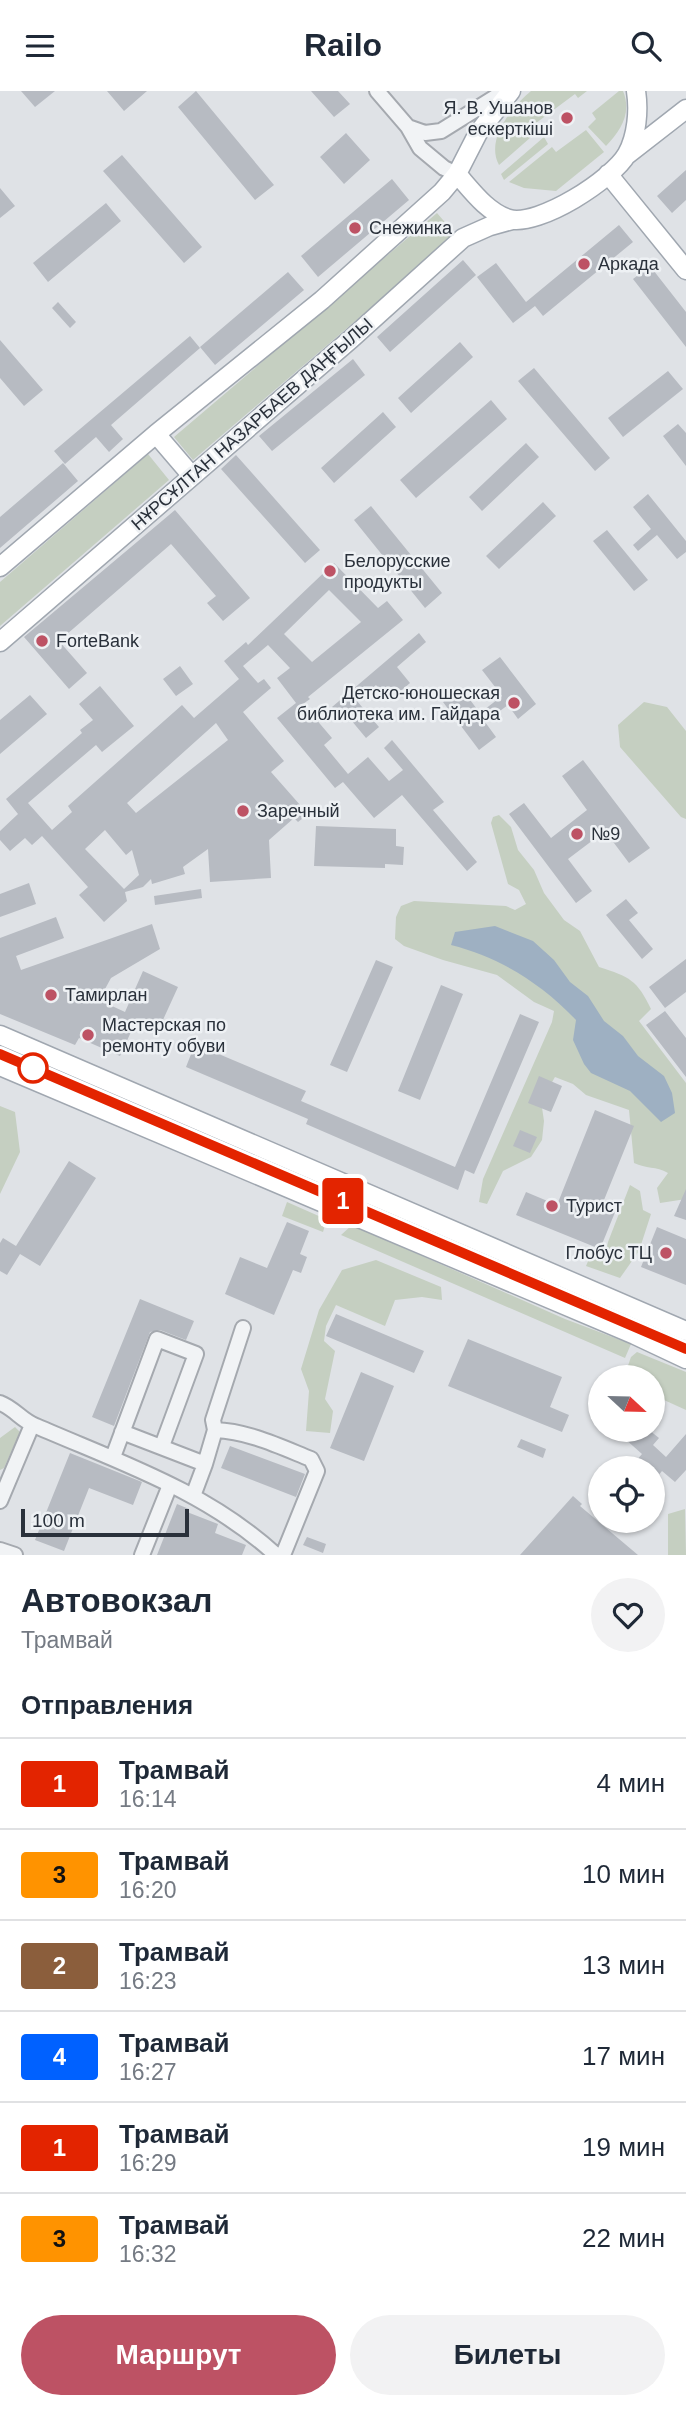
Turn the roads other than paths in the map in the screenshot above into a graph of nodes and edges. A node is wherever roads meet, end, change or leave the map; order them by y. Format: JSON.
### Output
{"nodes":[{"id":1,"x":377,"y":91,"type":"edge"},
{"id":2,"x":505,"y":91,"type":"edge"},
{"id":3,"x":511,"y":91,"type":"edge"},
{"id":4,"x":636,"y":91,"type":"edge"},
{"id":5,"x":686,"y":109,"type":"edge"},
{"id":6,"x":408,"y":127,"type":"junction"},
{"id":7,"x":627,"y":155,"type":"junction"},
{"id":8,"x":457,"y":174,"type":"junction"},
{"id":9,"x":608,"y":174,"type":"junction"},
{"id":10,"x":512,"y":220,"type":"junction"},
{"id":11,"x":686,"y":270,"type":"edge"},
{"id":12,"x":156,"y":434,"type":"junction"},
{"id":13,"x":192,"y":476,"type":"junction"},
{"id":14,"x":0,"y":567,"type":"edge"},
{"id":15,"x":0,"y":642,"type":"edge"},
{"id":16,"x":0,"y":1035,"type":"edge"},
{"id":17,"x":0,"y":1066,"type":"edge"},
{"id":18,"x":243,"y":1328,"type":"dead end"},
{"id":19,"x":686,"y":1331,"type":"edge"},
{"id":20,"x":686,"y":1359,"type":"edge"},
{"id":21,"x":0,"y":1403,"type":"edge"},
{"id":22,"x":32,"y":1425,"type":"junction"},
{"id":23,"x":215,"y":1430,"type":"junction"},
{"id":24,"x":122,"y":1432,"type":"junction"},
{"id":25,"x":162,"y":1446,"type":"junction"},
{"id":26,"x":113,"y":1457,"type":"junction"},
{"id":27,"x":205,"y":1464,"type":"junction"},
{"id":28,"x":170,"y":1485,"type":"junction"},
{"id":29,"x":193,"y":1496,"type":"junction"},
{"id":30,"x":0,"y":1501,"type":"edge"},
{"id":31,"x":0,"y":1550,"type":"edge"},
{"id":32,"x":15,"y":1555,"type":"edge"},
{"id":33,"x":142,"y":1555,"type":"edge"},
{"id":34,"x":276,"y":1555,"type":"edge"},
{"id":35,"x":283,"y":1555,"type":"edge"}],
"edges":[{"from":1,"to":6,"type":"street"},
{"from":2,"to":6,"type":"street"},
{"from":3,"to":8,"type":"main road"},
{"from":4,"to":7,"type":"main road","name":"НҰРСҰЛТАН НАЗАРБАЕВ ДАҢҒЫЛЫ"},
{"from":5,"to":7,"type":"main road","name":"НҰРСҰЛТАН НАЗАРБАЕВ ДАҢҒЫЛЫ"},
{"from":6,"to":8,"type":"street"},
{"from":7,"to":9,"type":"main road","name":"НҰРСҰЛТАН НАЗАРБАЕВ ДАҢҒЫЛЫ"},
{"from":8,"to":10,"type":"main road"},
{"from":8,"to":12,"type":"main road"},
{"from":9,"to":10,"type":"main road","name":"НҰРСҰЛТАН НАЗАРБАЕВ ДАҢҒЫЛЫ"},
{"from":9,"to":11,"type":"main road"},
{"from":10,"to":13,"type":"main road","name":"НҰРСҰЛТАН НАЗАРБАЕВ ДАҢҒЫЛЫ"},
{"from":12,"to":13,"type":"main road"},
{"from":12,"to":14,"type":"main road"},
{"from":13,"to":15,"type":"main road","name":"НҰРСҰЛТАН НАЗАРБАЕВ ДАҢҒЫЛЫ"},
{"from":16,"to":19,"type":"main road"},
{"from":17,"to":20,"type":"main road"},
{"from":18,"to":23,"type":"street"},
{"from":21,"to":22,"type":"street"},
{"from":22,"to":26,"type":"street"},
{"from":22,"to":30,"type":"street"},
{"from":23,"to":27,"type":"street"},
{"from":23,"to":35,"type":"street"},
{"from":24,"to":25,"type":"street"},
{"from":24,"to":25,"type":"street"},
{"from":24,"to":26,"type":"street"},
{"from":25,"to":27,"type":"street"},
{"from":26,"to":28,"type":"street"},
{"from":27,"to":29,"type":"street"},
{"from":28,"to":29,"type":"street"},
{"from":28,"to":33,"type":"street"},
{"from":29,"to":34,"type":"street"},
{"from":31,"to":32,"type":"street"}]}
